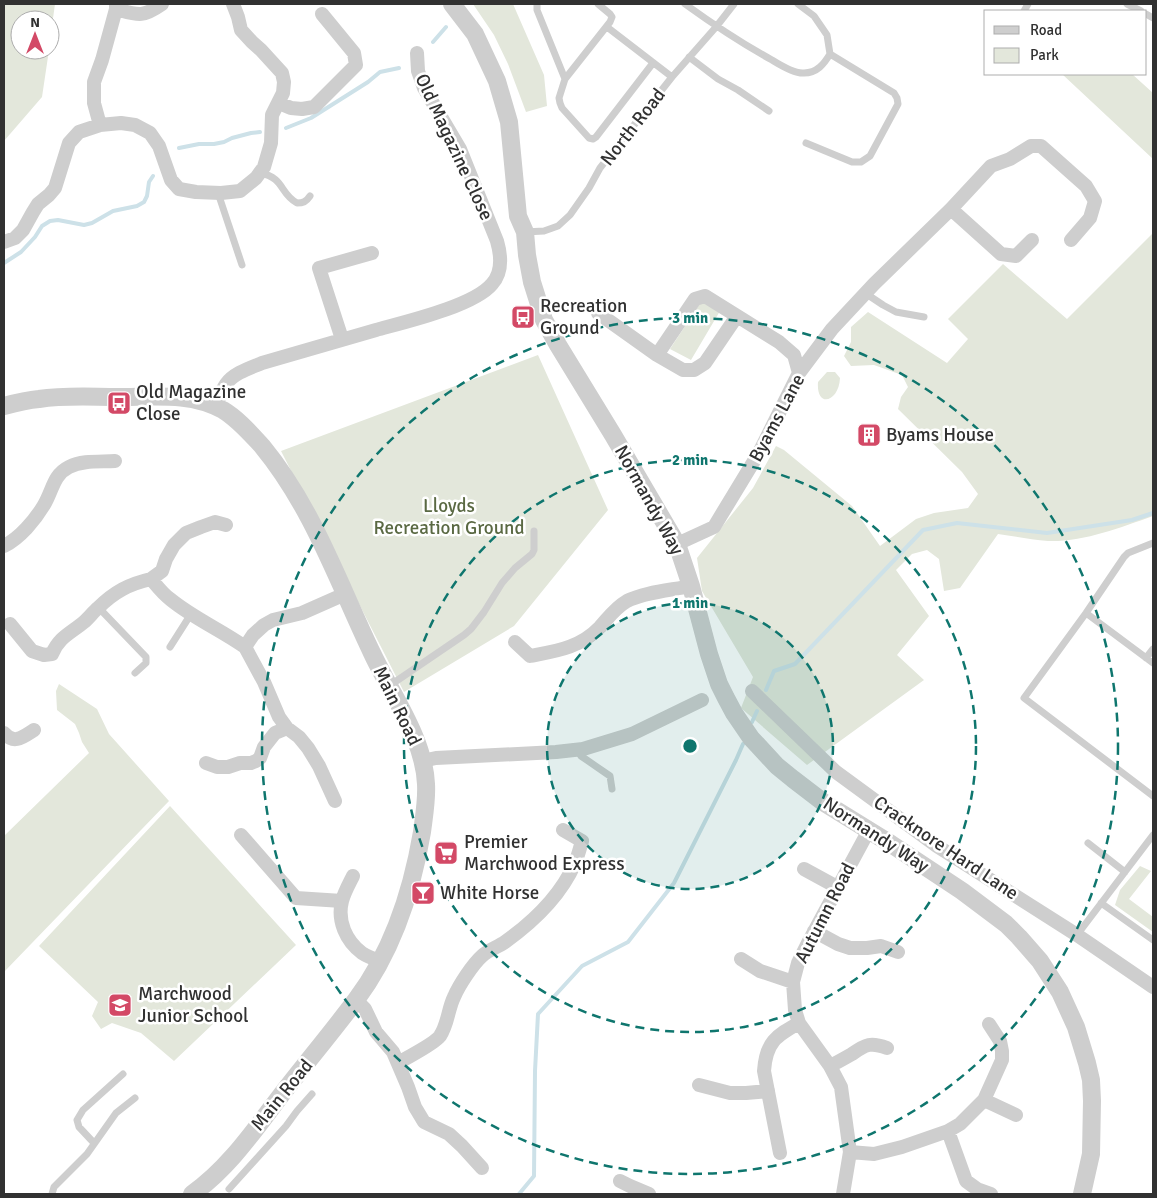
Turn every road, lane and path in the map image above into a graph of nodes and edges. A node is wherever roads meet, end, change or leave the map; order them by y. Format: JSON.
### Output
{"nodes":[{"id":1,"x":162,"y":4,"type":"edge"},
{"id":2,"x":233,"y":4,"type":"edge"},
{"id":3,"x":452,"y":4,"type":"edge"},
{"id":4,"x":537,"y":4,"type":"edge"},
{"id":5,"x":598,"y":4,"type":"edge"},
{"id":6,"x":685,"y":4,"type":"edge"},
{"id":7,"x":734,"y":4,"type":"edge"},
{"id":8,"x":798,"y":4,"type":"edge"},
{"id":9,"x":1127,"y":4,"type":"edge"},
{"id":10,"x":116,"y":6,"type":"edge"},
{"id":11,"x":1139,"y":10,"type":"edge"},
{"id":12,"x":322,"y":14,"type":"dead end"},
{"id":13,"x":607,"y":27,"type":"junction"},
{"id":14,"x":716,"y":27,"type":"junction"},
{"id":15,"x":417,"y":53,"type":"dead end"},
{"id":16,"x":830,"y":54,"type":"junction"},
{"id":17,"x":689,"y":57,"type":"junction"},
{"id":18,"x":653,"y":63,"type":"junction"},
{"id":19,"x":672,"y":77,"type":"junction"},
{"id":20,"x":565,"y":79,"type":"junction"},
{"id":21,"x":279,"y":103,"type":"junction"},
{"id":22,"x":769,"y":111,"type":"dead end"},
{"id":23,"x":100,"y":125,"type":"junction"},
{"id":24,"x":806,"y":143,"type":"dead end"},
{"id":25,"x":259,"y":173,"type":"junction"},
{"id":26,"x":218,"y":193,"type":"junction"},
{"id":27,"x":310,"y":196,"type":"dead end"},
{"id":28,"x":951,"y":209,"type":"junction"},
{"id":29,"x":524,"y":232,"type":"junction"},
{"id":30,"x":1032,"y":240,"type":"dead end"},
{"id":31,"x":1071,"y":240,"type":"dead end"},
{"id":32,"x":4,"y":242,"type":"edge"},
{"id":33,"x":372,"y":253,"type":"dead end"},
{"id":34,"x":242,"y":265,"type":"dead end"},
{"id":35,"x":870,"y":288,"type":"junction"},
{"id":36,"x":598,"y":314,"type":"dead end"},
{"id":37,"x":737,"y":316,"type":"junction"},
{"id":38,"x":924,"y":317,"type":"dead end"},
{"id":39,"x":342,"y":340,"type":"junction"},
{"id":40,"x":658,"y":355,"type":"junction"},
{"id":41,"x":799,"y":373,"type":"junction"},
{"id":42,"x":4,"y":406,"type":"edge"},
{"id":43,"x":215,"y":407,"type":"junction"},
{"id":44,"x":115,"y":461,"type":"dead end"},
{"id":45,"x":226,"y":525,"type":"dead end"},
{"id":46,"x":534,"y":531,"type":"dead end"},
{"id":47,"x":1153,"y":543,"type":"edge"},
{"id":48,"x":677,"y":544,"type":"junction"},
{"id":49,"x":4,"y":546,"type":"edge"},
{"id":50,"x":151,"y":579,"type":"junction"},
{"id":51,"x":691,"y":586,"type":"junction"},
{"id":52,"x":345,"y":594,"type":"junction"},
{"id":53,"x":98,"y":607,"type":"junction"},
{"id":54,"x":1086,"y":613,"type":"junction"},
{"id":55,"x":191,"y":614,"type":"junction"},
{"id":56,"x":10,"y":624,"type":"dead end"},
{"id":57,"x":516,"y":642,"type":"dead end"},
{"id":58,"x":170,"y":647,"type":"dead end"},
{"id":59,"x":245,"y":648,"type":"junction"},
{"id":60,"x":1153,"y":649,"type":"edge"},
{"id":61,"x":1146,"y":658,"type":"junction"},
{"id":62,"x":1153,"y":663,"type":"edge"},
{"id":63,"x":135,"y":673,"type":"dead end"},
{"id":64,"x":389,"y":686,"type":"junction"},
{"id":65,"x":752,"y":691,"type":"dead end"},
{"id":66,"x":702,"y":700,"type":"dead end"},
{"id":67,"x":287,"y":728,"type":"junction"},
{"id":68,"x":34,"y":730,"type":"dead end"},
{"id":69,"x":6,"y":740,"type":"edge"},
{"id":70,"x":577,"y":750,"type":"junction"},
{"id":71,"x":422,"y":761,"type":"junction"},
{"id":72,"x":206,"y":763,"type":"dead end"},
{"id":73,"x":612,"y":789,"type":"dead end"},
{"id":74,"x":1153,"y":796,"type":"edge"},
{"id":75,"x":335,"y":800,"type":"dead end"},
{"id":76,"x":563,"y":830,"type":"dead end"},
{"id":77,"x":869,"y":830,"type":"junction"},
{"id":78,"x":241,"y":835,"type":"dead end"},
{"id":79,"x":1153,"y":835,"type":"edge"},
{"id":80,"x":1088,"y":843,"type":"dead end"},
{"id":81,"x":804,"y":869,"type":"dead end"},
{"id":82,"x":1125,"y":872,"type":"junction"},
{"id":83,"x":353,"y":876,"type":"dead end"},
{"id":84,"x":837,"y":887,"type":"junction"},
{"id":85,"x":342,"y":901,"type":"junction"},
{"id":86,"x":1101,"y":903,"type":"junction"},
{"id":87,"x":814,"y":931,"type":"junction"},
{"id":88,"x":1077,"y":934,"type":"junction"},
{"id":89,"x":1153,"y":940,"type":"edge"},
{"id":90,"x":898,"y":952,"type":"dead end"},
{"id":91,"x":741,"y":959,"type":"dead end"},
{"id":92,"x":380,"y":961,"type":"junction"},
{"id":93,"x":793,"y":982,"type":"junction"},
{"id":94,"x":1153,"y":987,"type":"edge"},
{"id":95,"x":356,"y":1000,"type":"junction"},
{"id":96,"x":799,"y":1023,"type":"junction"},
{"id":97,"x":989,"y":1024,"type":"dead end"},
{"id":98,"x":887,"y":1048,"type":"dead end"},
{"id":99,"x":398,"y":1063,"type":"junction"},
{"id":100,"x":830,"y":1066,"type":"junction"},
{"id":101,"x":123,"y":1074,"type":"dead end"},
{"id":102,"x":699,"y":1085,"type":"dead end"},
{"id":103,"x":768,"y":1091,"type":"junction"},
{"id":104,"x":312,"y":1094,"type":"dead end"},
{"id":105,"x":135,"y":1098,"type":"dead end"},
{"id":106,"x":984,"y":1100,"type":"junction"},
{"id":107,"x":1016,"y":1115,"type":"dead end"},
{"id":108,"x":948,"y":1131,"type":"junction"},
{"id":109,"x":94,"y":1143,"type":"junction"},
{"id":110,"x":244,"y":1143,"type":"junction"},
{"id":111,"x":780,"y":1152,"type":"dead end"},
{"id":112,"x":850,"y":1152,"type":"junction"},
{"id":113,"x":258,"y":1156,"type":"junction"},
{"id":114,"x":482,"y":1168,"type":"dead end"},
{"id":115,"x":620,"y":1180,"type":"dead end"},
{"id":116,"x":229,"y":1189,"type":"dead end"},
{"id":117,"x":52,"y":1194,"type":"edge"},
{"id":118,"x":192,"y":1194,"type":"edge"},
{"id":119,"x":649,"y":1194,"type":"edge"},
{"id":120,"x":843,"y":1194,"type":"edge"},
{"id":121,"x":990,"y":1194,"type":"edge"},
{"id":122,"x":1082,"y":1194,"type":"edge"}],
"edges":[{"from":1,"to":10,"type":"street"},
{"from":2,"to":21,"type":"street"},
{"from":3,"to":29,"type":"street","name":"Normandy Way"},
{"from":4,"to":20,"type":"lane"},
{"from":5,"to":13,"type":"lane"},
{"from":6,"to":14,"type":"lane"},
{"from":7,"to":14,"type":"lane","name":"North Road"},
{"from":8,"to":16,"type":"lane"},
{"from":9,"to":11,"type":"lane"},
{"from":10,"to":23,"type":"street"},
{"from":12,"to":21,"type":"street"},
{"from":13,"to":18,"type":"lane"},
{"from":13,"to":20,"type":"lane"},
{"from":14,"to":16,"type":"lane"},
{"from":14,"to":17,"type":"lane","name":"North Road"},
{"from":15,"to":39,"type":"street","name":"Old Magazine Close"},
{"from":16,"to":24,"type":"lane"},
{"from":17,"to":19,"type":"lane","name":"North Road"},
{"from":17,"to":22,"type":"lane"},
{"from":18,"to":19,"type":"lane"},
{"from":18,"to":20,"type":"lane"},
{"from":19,"to":29,"type":"lane","name":"North Road"},
{"from":21,"to":25,"type":"street"},
{"from":23,"to":26,"type":"street"},
{"from":23,"to":32,"type":"street"},
{"from":25,"to":26,"type":"street"},
{"from":25,"to":27,"type":"lane"},
{"from":26,"to":34,"type":"lane"},
{"from":28,"to":30,"type":"street"},
{"from":28,"to":31,"type":"street","name":"Byams Lane"},
{"from":28,"to":35,"type":"street","name":"Byams Lane"},
{"from":29,"to":48,"type":"street","name":"Normandy Way"},
{"from":33,"to":39,"type":"street"},
{"from":35,"to":38,"type":"lane"},
{"from":35,"to":41,"type":"street","name":"Byams Lane"},
{"from":36,"to":40,"type":"street"},
{"from":37,"to":40,"type":"street"},
{"from":37,"to":40,"type":"street"},
{"from":37,"to":41,"type":"street"},
{"from":39,"to":43,"type":"street","name":"Old Magazine Close"},
{"from":41,"to":48,"type":"street","name":"Byams Lane"},
{"from":42,"to":43,"type":"street","name":"Main Road"},
{"from":43,"to":52,"type":"street","name":"Main Road"},
{"from":44,"to":49,"type":"street"},
{"from":45,"to":50,"type":"street"},
{"from":46,"to":64,"type":"lane"},
{"from":47,"to":54,"type":"lane"},
{"from":48,"to":51,"type":"street","name":"Normandy Way"},
{"from":50,"to":53,"type":"street"},
{"from":50,"to":55,"type":"street"},
{"from":51,"to":57,"type":"street"},
{"from":51,"to":77,"type":"street","name":"Normandy Way"},
{"from":52,"to":59,"type":"street"},
{"from":52,"to":64,"type":"street","name":"Main Road"},
{"from":53,"to":56,"type":"street"},
{"from":53,"to":63,"type":"lane"},
{"from":54,"to":61,"type":"lane"},
{"from":54,"to":74,"type":"lane"},
{"from":55,"to":58,"type":"lane"},
{"from":55,"to":59,"type":"street"},
{"from":59,"to":67,"type":"street"},
{"from":60,"to":61,"type":"lane"},
{"from":61,"to":62,"type":"lane"},
{"from":64,"to":71,"type":"street","name":"Main Road"},
{"from":65,"to":88,"type":"street","name":"Cracknore Hard Lane"},
{"from":66,"to":70,"type":"street"},
{"from":67,"to":72,"type":"street"},
{"from":67,"to":75,"type":"street"},
{"from":68,"to":69,"type":"street"},
{"from":70,"to":71,"type":"street"},
{"from":70,"to":73,"type":"lane"},
{"from":71,"to":92,"type":"street","name":"Main Road"},
{"from":76,"to":99,"type":"street"},
{"from":77,"to":84,"type":"street","name":"Autumn Road"},
{"from":77,"to":122,"type":"street","name":"Normandy Way"},
{"from":78,"to":85,"type":"street"},
{"from":79,"to":82,"type":"lane"},
{"from":80,"to":82,"type":"lane"},
{"from":81,"to":84,"type":"street"},
{"from":82,"to":86,"type":"lane"},
{"from":83,"to":85,"type":"street"},
{"from":84,"to":87,"type":"street","name":"Autumn Road"},
{"from":85,"to":92,"type":"street"},
{"from":86,"to":88,"type":"lane"},
{"from":86,"to":89,"type":"lane"},
{"from":87,"to":90,"type":"street"},
{"from":87,"to":93,"type":"street","name":"Autumn Road"},
{"from":88,"to":94,"type":"street","name":"Cracknore Hard Lane"},
{"from":91,"to":93,"type":"street"},
{"from":92,"to":95,"type":"street","name":"Main Road"},
{"from":93,"to":96,"type":"street","name":"Autumn Road"},
{"from":95,"to":99,"type":"street"},
{"from":95,"to":110,"type":"street","name":"Main Road"},
{"from":96,"to":100,"type":"street","name":"Autumn Road"},
{"from":96,"to":103,"type":"street"},
{"from":97,"to":106,"type":"street"},
{"from":98,"to":100,"type":"street"},
{"from":99,"to":114,"type":"street"},
{"from":100,"to":112,"type":"street","name":"Autumn Road"},
{"from":101,"to":109,"type":"lane"},
{"from":102,"to":103,"type":"street"},
{"from":103,"to":111,"type":"street"},
{"from":104,"to":113,"type":"lane"},
{"from":105,"to":109,"type":"lane"},
{"from":106,"to":107,"type":"street"},
{"from":106,"to":108,"type":"street"},
{"from":108,"to":112,"type":"street"},
{"from":108,"to":121,"type":"street"},
{"from":109,"to":117,"type":"lane"},
{"from":110,"to":113,"type":"lane"},
{"from":110,"to":118,"type":"street","name":"Main Road"},
{"from":112,"to":120,"type":"street","name":"Autumn Road"},
{"from":113,"to":116,"type":"lane"},
{"from":115,"to":119,"type":"street"}]}
